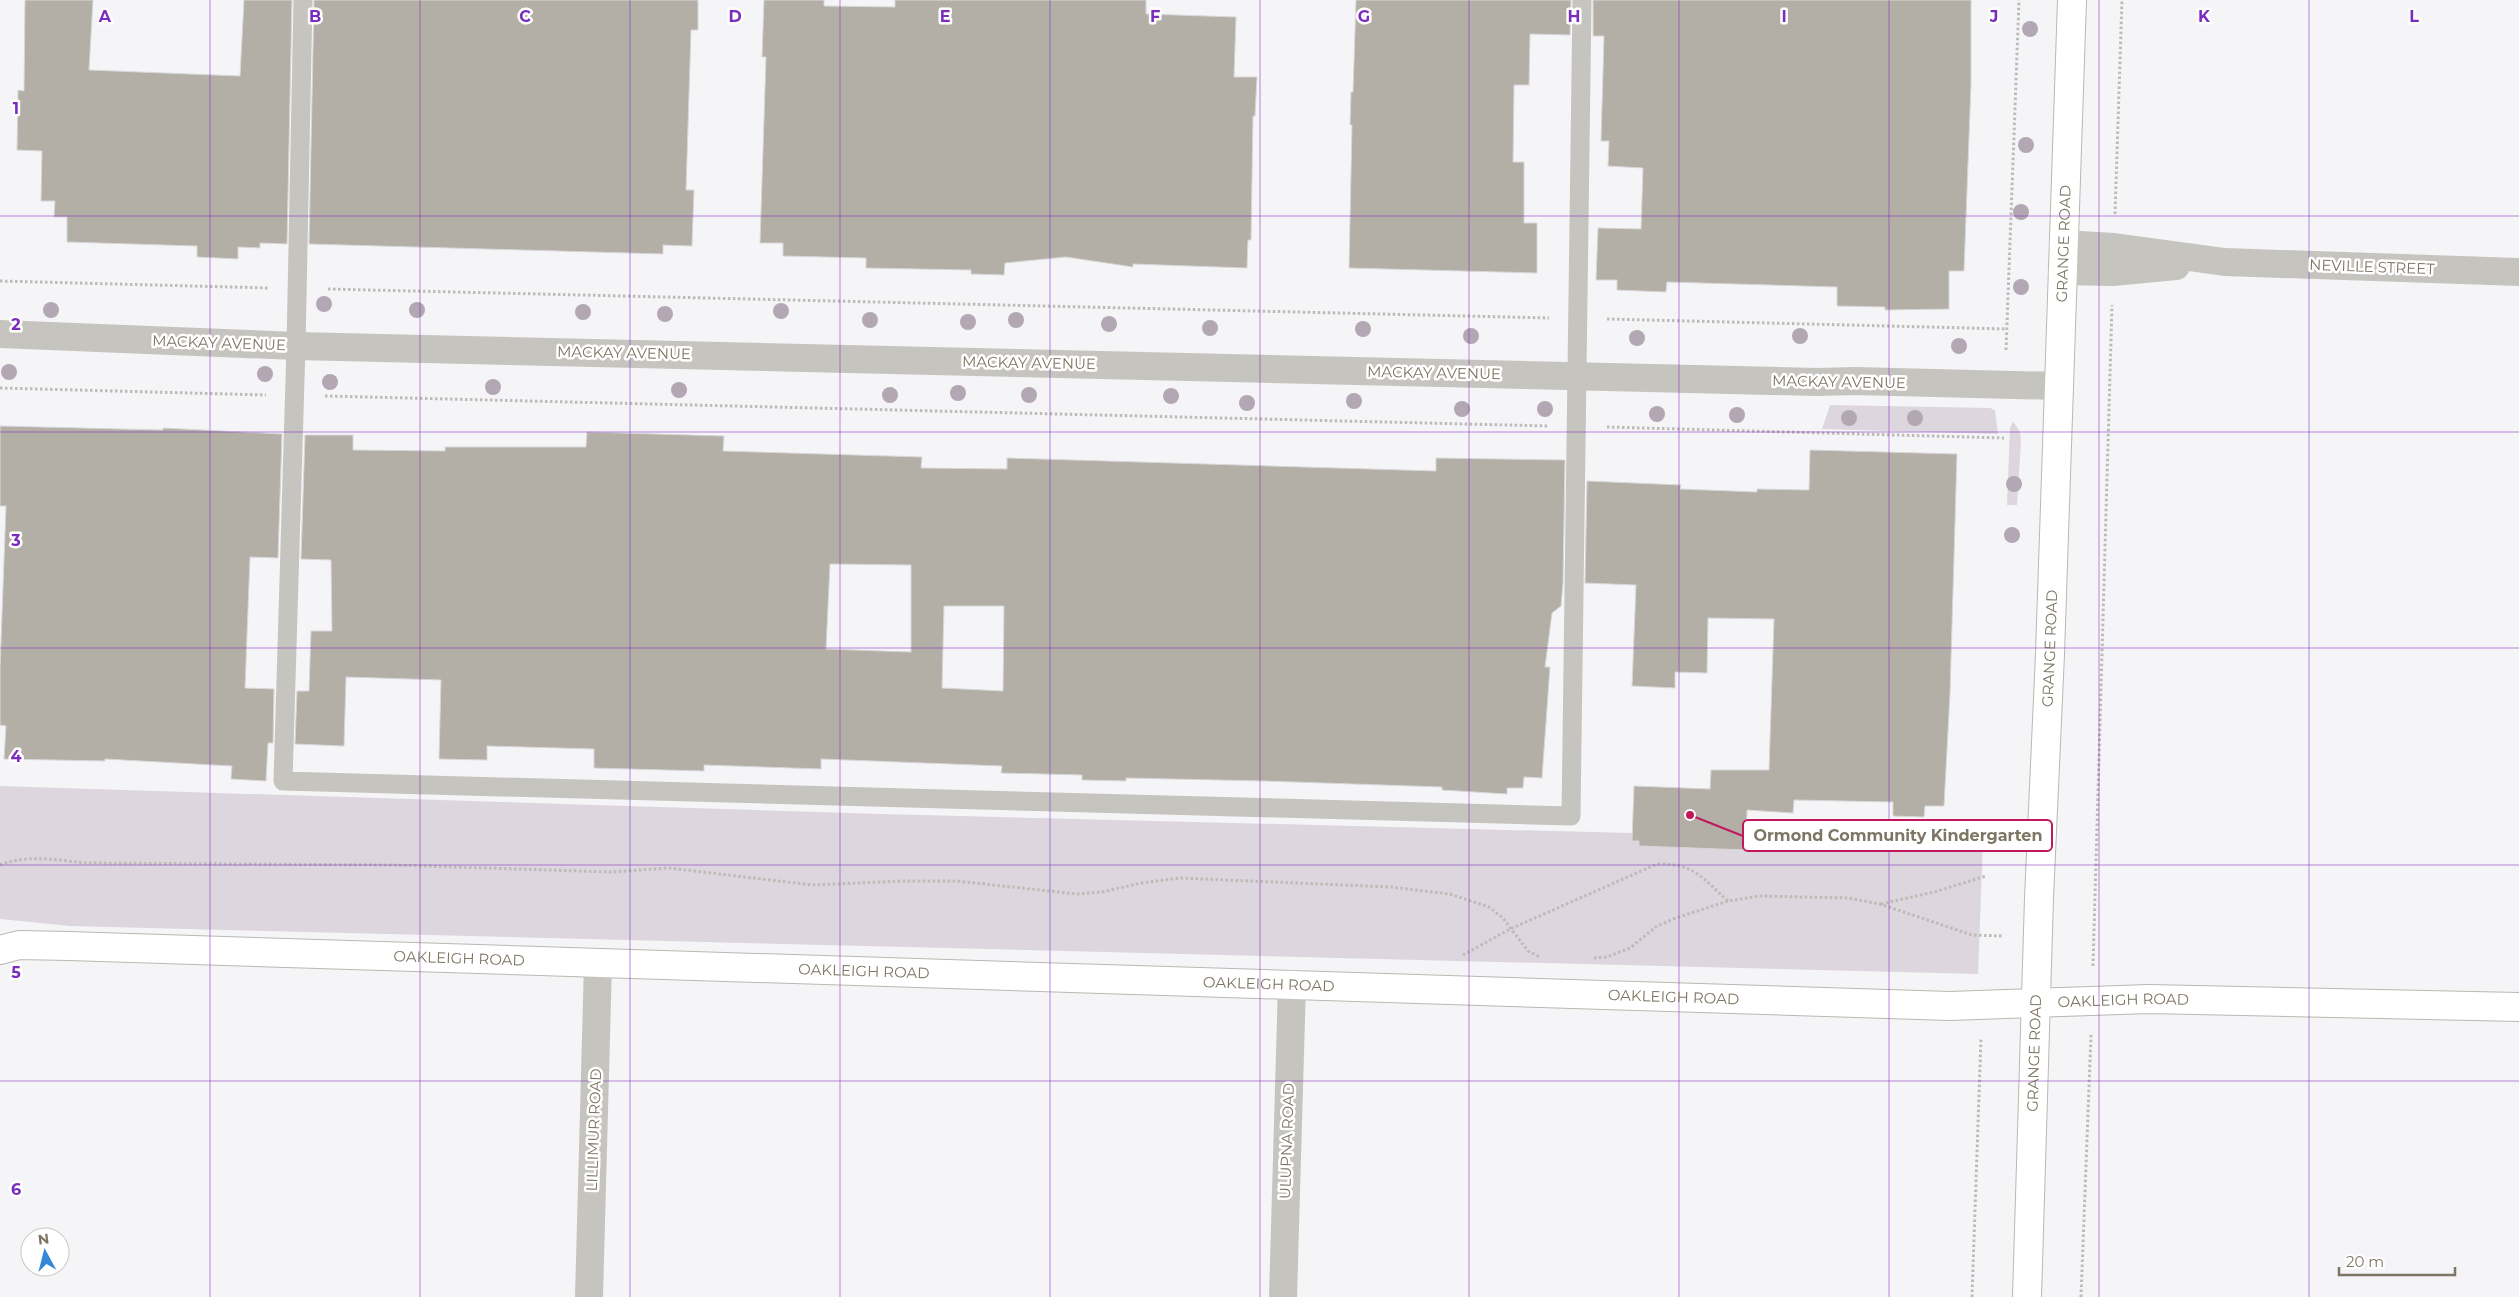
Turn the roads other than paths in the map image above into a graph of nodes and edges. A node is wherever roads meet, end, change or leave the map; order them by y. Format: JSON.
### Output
{"nodes":[{"id":1,"x":303,"y":0,"type":"edge"},
{"id":2,"x":1582,"y":0,"type":"edge"},
{"id":3,"x":2072,"y":0,"type":"edge"},
{"id":4,"x":2063,"y":244,"type":"junction"},
{"id":5,"x":2113,"y":260,"type":"junction"},
{"id":6,"x":2062,"y":272,"type":"junction"},
{"id":7,"x":2519,"y":272,"type":"edge"},
{"id":8,"x":0,"y":334,"type":"edge"},
{"id":9,"x":296,"y":346,"type":"junction"},
{"id":10,"x":1576,"y":376,"type":"junction"},
{"id":11,"x":2058,"y":386,"type":"junction"},
{"id":12,"x":6,"y":944,"type":"edge"},
{"id":13,"x":598,"y":963,"type":"junction"},
{"id":14,"x":1292,"y":984,"type":"junction"},
{"id":15,"x":2036,"y":1003,"type":"junction"},
{"id":16,"x":2519,"y":1007,"type":"edge"},
{"id":17,"x":589,"y":1297,"type":"edge"},
{"id":18,"x":1283,"y":1297,"type":"edge"},
{"id":19,"x":2027,"y":1297,"type":"edge"}],
"edges":[{"from":1,"to":9,"type":"lane"},
{"from":2,"to":10,"type":"lane"},
{"from":3,"to":4,"type":"street","name":"GRANGE ROAD"},
{"from":4,"to":5,"type":"street","name":"NEVILLE STREET"},
{"from":4,"to":6,"type":"street","name":"GRANGE ROAD"},
{"from":5,"to":6,"type":"street","name":"NEVILLE STREET"},
{"from":5,"to":7,"type":"street","name":"NEVILLE STREET"},
{"from":6,"to":11,"type":"street","name":"GRANGE ROAD"},
{"from":8,"to":9,"type":"street","name":"MACKAY AVENUE"},
{"from":9,"to":10,"type":"street","name":"MACKAY AVENUE"},
{"from":9,"to":10,"type":"lane"},
{"from":10,"to":11,"type":"street","name":"MACKAY AVENUE"},
{"from":11,"to":15,"type":"street","name":"GRANGE ROAD"},
{"from":12,"to":13,"type":"street","name":"OAKLEIGH ROAD"},
{"from":13,"to":14,"type":"street","name":"OAKLEIGH ROAD"},
{"from":13,"to":17,"type":"street","name":"LILLIMUR ROAD"},
{"from":14,"to":15,"type":"street","name":"OAKLEIGH ROAD"},
{"from":14,"to":18,"type":"street","name":"ULUPNA ROAD"},
{"from":15,"to":16,"type":"street","name":"OAKLEIGH ROAD"},
{"from":15,"to":19,"type":"street","name":"GRANGE ROAD"}]}
